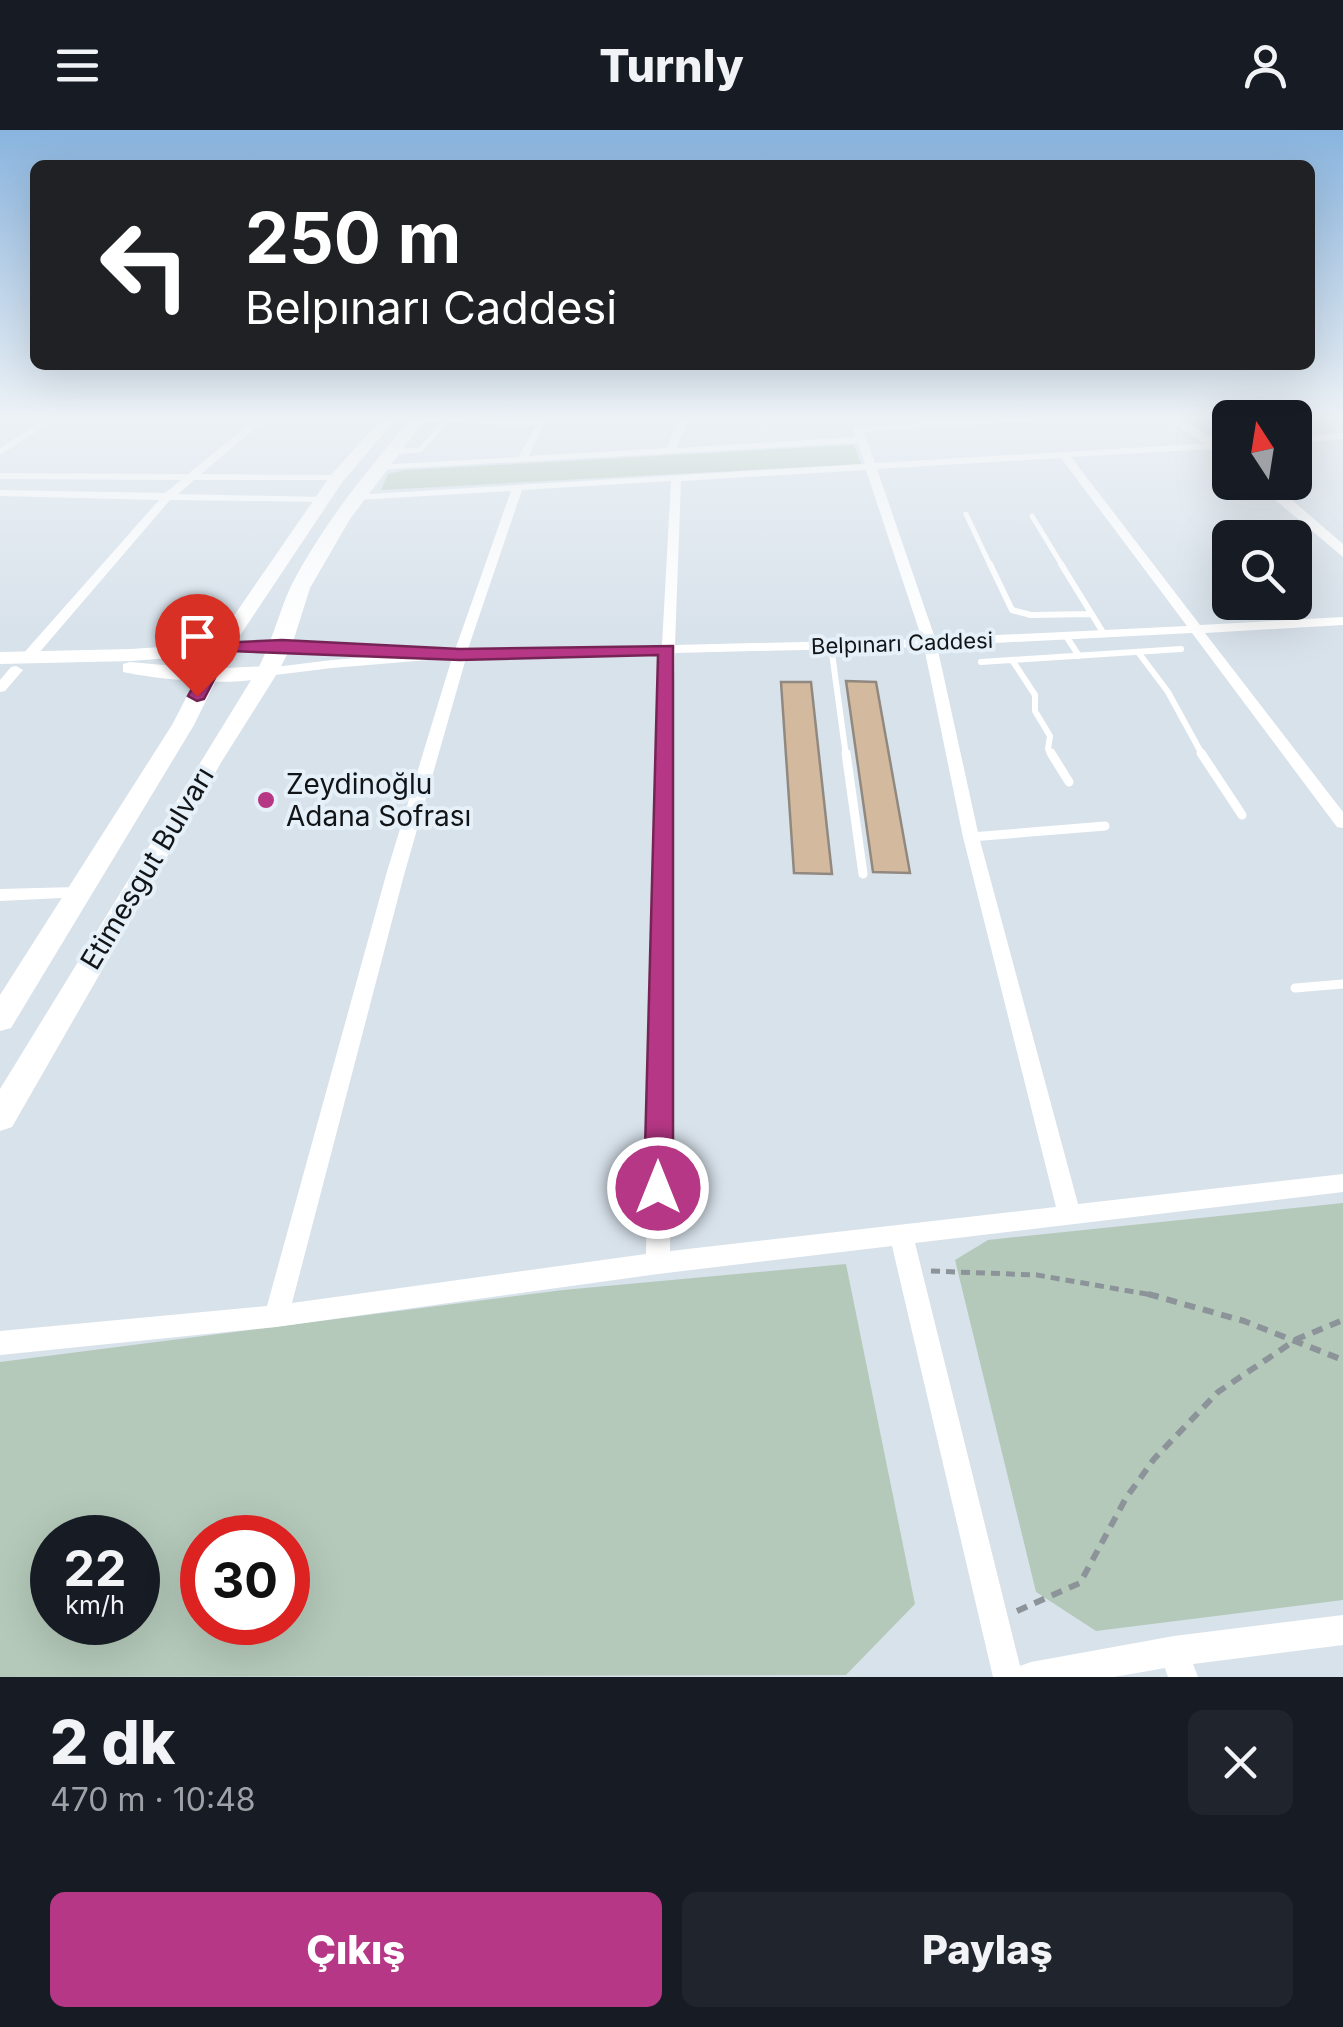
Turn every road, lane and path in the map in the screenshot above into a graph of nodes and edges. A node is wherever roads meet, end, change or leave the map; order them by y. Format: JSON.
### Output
{"nodes":[{"id":1,"x":177,"y":488,"type":"edge"},
{"id":2,"x":330,"y":488,"type":"edge"},
{"id":3,"x":363,"y":488,"type":"edge"},
{"id":4,"x":541,"y":488,"type":"edge"},
{"id":5,"x":675,"y":488,"type":"edge"},
{"id":6,"x":878,"y":488,"type":"edge"},
{"id":7,"x":1089,"y":488,"type":"edge"},
{"id":8,"x":517,"y":490,"type":"junction"},
{"id":9,"x":0,"y":493,"type":"edge"},
{"id":10,"x":166,"y":497,"type":"junction"},
{"id":11,"x":357,"y":497,"type":"junction"},
{"id":12,"x":322,"y":500,"type":"junction"},
{"id":13,"x":1282,"y":500,"type":"edge"},
{"id":14,"x":1302,"y":500,"type":"edge"},
{"id":15,"x":966,"y":514,"type":"dead end"},
{"id":16,"x":1032,"y":516,"type":"dead end"},
{"id":17,"x":1343,"y":534,"type":"edge"},
{"id":18,"x":1343,"y":552,"type":"edge"},
{"id":19,"x":1091,"y":614,"type":"junction"},
{"id":20,"x":1343,"y":621,"type":"edge"},
{"id":21,"x":1195,"y":629,"type":"junction"},
{"id":22,"x":1104,"y":634,"type":"junction"},
{"id":23,"x":1066,"y":636,"type":"junction"},
{"id":24,"x":930,"y":644,"type":"junction"},
{"id":25,"x":282,"y":645,"type":"junction"},
{"id":26,"x":223,"y":646,"type":"junction"},
{"id":27,"x":831,"y":646,"type":"junction"},
{"id":28,"x":1181,"y":649,"type":"dead end"},
{"id":29,"x":667,"y":650,"type":"junction"},
{"id":30,"x":1138,"y":652,"type":"junction"},
{"id":31,"x":460,"y":654,"type":"junction"},
{"id":32,"x":1079,"y":656,"type":"junction"},
{"id":33,"x":1012,"y":660,"type":"junction"},
{"id":34,"x":981,"y":662,"type":"dead end"},
{"id":35,"x":11,"y":664,"type":"edge"},
{"id":36,"x":267,"y":672,"type":"junction"},
{"id":37,"x":207,"y":675,"type":"junction"},
{"id":38,"x":0,"y":688,"type":"edge"},
{"id":39,"x":1069,"y":782,"type":"dead end"},
{"id":40,"x":1242,"y":815,"type":"dead end"},
{"id":41,"x":1343,"y":823,"type":"edge"},
{"id":42,"x":1105,"y":826,"type":"dead end"},
{"id":43,"x":972,"y":837,"type":"junction"},
{"id":44,"x":863,"y":874,"type":"dead end"},
{"id":45,"x":76,"y":892,"type":"junction"},
{"id":46,"x":0,"y":895,"type":"edge"},
{"id":47,"x":1343,"y":984,"type":"edge"},
{"id":48,"x":1295,"y":988,"type":"dead end"},
{"id":49,"x":0,"y":1020,"type":"edge"},
{"id":50,"x":0,"y":1118,"type":"edge"},
{"id":51,"x":1343,"y":1183,"type":"edge"},
{"id":52,"x":1069,"y":1213,"type":"junction"},
{"id":53,"x":901,"y":1235,"type":"junction"},
{"id":54,"x":658,"y":1264,"type":"junction"},
{"id":55,"x":910,"y":1271,"type":"junction"},
{"id":56,"x":276,"y":1316,"type":"junction"},
{"id":57,"x":1343,"y":1320,"type":"edge"},
{"id":58,"x":1295,"y":1339,"type":"junction"},
{"id":59,"x":0,"y":1343,"type":"edge"},
{"id":60,"x":1343,"y":1360,"type":"edge"},
{"id":61,"x":994,"y":1621,"type":"junction"},
{"id":62,"x":1343,"y":1630,"type":"edge"},
{"id":63,"x":1178,"y":1664,"type":"edge"},
{"id":64,"x":1008,"y":1677,"type":"edge"},
{"id":65,"x":1031,"y":1677,"type":"edge"}],
"edges":[{"from":1,"to":10,"type":"street"},
{"from":2,"to":12,"type":"main road","name":"Etimesgut Bulvarı"},
{"from":3,"to":11,"type":"main road","name":"Etimesgut Bulvarı"},
{"from":4,"to":8,"type":"street"},
{"from":5,"to":29,"type":"street"},
{"from":6,"to":24,"type":"street"},
{"from":7,"to":21,"type":"street"},
{"from":8,"to":11,"type":"street"},
{"from":8,"to":31,"type":"street"},
{"from":9,"to":10,"type":"street"},
{"from":10,"to":12,"type":"street"},
{"from":10,"to":35,"type":"street"},
{"from":11,"to":25,"type":"main road","name":"Etimesgut Bulvarı"},
{"from":12,"to":26,"type":"main road","name":"Etimesgut Bulvarı"},
{"from":13,"to":18,"type":"main road"},
{"from":14,"to":17,"type":"main road"},
{"from":15,"to":19,"type":"lane"},
{"from":16,"to":19,"type":"lane"},
{"from":19,"to":22,"type":"lane"},
{"from":20,"to":21,"type":"street","name":"Belpınarı Caddesi"},
{"from":21,"to":22,"type":"street","name":"Belpınarı Caddesi"},
{"from":21,"to":41,"type":"street"},
{"from":22,"to":23,"type":"street","name":"Belpınarı Caddesi"},
{"from":23,"to":24,"type":"street","name":"Belpınarı Caddesi"},
{"from":23,"to":32,"type":"lane"},
{"from":24,"to":27,"type":"street","name":"Belpınarı Caddesi"},
{"from":24,"to":43,"type":"street"},
{"from":25,"to":26,"type":"main road","name":"Belpınarı Caddesi"},
{"from":25,"to":31,"type":"street","name":"Belpınarı Caddesi"},
{"from":25,"to":36,"type":"main road","name":"Etimesgut Bulvarı"},
{"from":26,"to":35,"type":"main road","name":"Belpınarı Caddesi"},
{"from":26,"to":37,"type":"main road","name":"Etimesgut Bulvarı"},
{"from":27,"to":29,"type":"street","name":"Belpınarı Caddesi"},
{"from":27,"to":44,"type":"lane"},
{"from":28,"to":30,"type":"lane"},
{"from":29,"to":31,"type":"street","name":"Belpınarı Caddesi"},
{"from":29,"to":54,"type":"street"},
{"from":30,"to":32,"type":"lane"},
{"from":30,"to":40,"type":"lane"},
{"from":31,"to":36,"type":"street","name":"Belpınarı Caddesi"},
{"from":31,"to":56,"type":"street"},
{"from":32,"to":33,"type":"lane"},
{"from":33,"to":34,"type":"lane"},
{"from":33,"to":39,"type":"lane"},
{"from":35,"to":37,"type":"main road","name":"Belpınarı Caddesi"},
{"from":35,"to":38,"type":"street"},
{"from":36,"to":37,"type":"main road","name":"Belpınarı Caddesi"},
{"from":36,"to":50,"type":"main road","name":"Etimesgut Bulvarı"},
{"from":37,"to":45,"type":"main road","name":"Etimesgut Bulvarı"},
{"from":42,"to":43,"type":"lane"},
{"from":43,"to":52,"type":"street"},
{"from":45,"to":46,"type":"street"},
{"from":45,"to":49,"type":"main road","name":"Etimesgut Bulvarı"},
{"from":47,"to":48,"type":"lane"},
{"from":51,"to":52,"type":"street"},
{"from":52,"to":53,"type":"street"},
{"from":53,"to":54,"type":"street"},
{"from":53,"to":55,"type":"street"},
{"from":54,"to":56,"type":"street"},
{"from":55,"to":58,"type":"path"},
{"from":55,"to":61,"type":"street"},
{"from":56,"to":59,"type":"street"},
{"from":57,"to":58,"type":"path"},
{"from":58,"to":60,"type":"path"},
{"from":58,"to":61,"type":"path"},
{"from":61,"to":64,"type":"street"},
{"from":62,"to":63,"type":"street"},
{"from":63,"to":65,"type":"street"}]}
